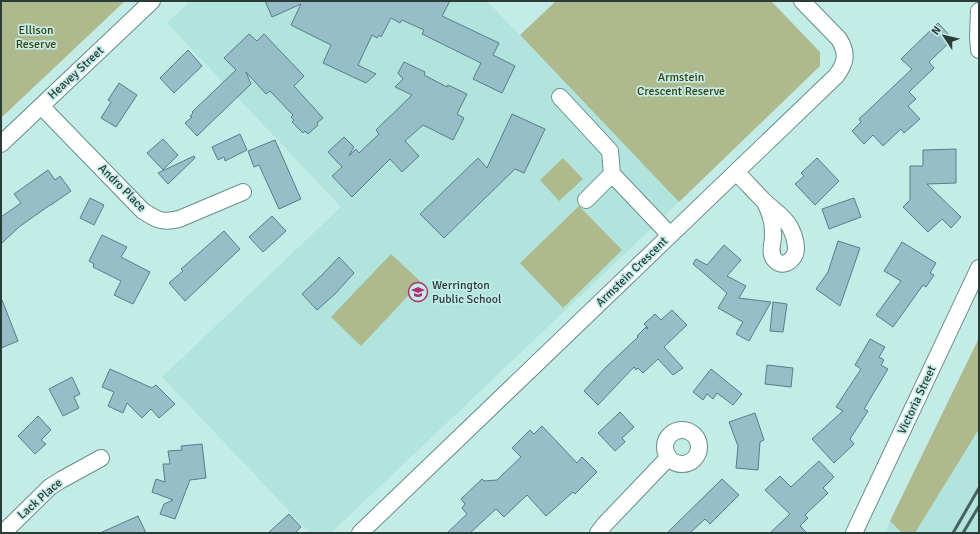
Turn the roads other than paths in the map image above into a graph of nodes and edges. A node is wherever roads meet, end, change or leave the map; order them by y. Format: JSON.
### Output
{"nodes":[{"id":1,"x":152,"y":1,"type":"edge"},
{"id":2,"x":802,"y":1,"type":"edge"},
{"id":3,"x":979,"y":11,"type":"edge"},
{"id":4,"x":979,"y":50,"type":"edge"},
{"id":5,"x":560,"y":96,"type":"dead end"},
{"id":6,"x":42,"y":106,"type":"junction"},
{"id":7,"x":1,"y":144,"type":"edge"},
{"id":8,"x":736,"y":172,"type":"junction"},
{"id":9,"x":612,"y":174,"type":"junction"},
{"id":10,"x":243,"y":192,"type":"dead end"},
{"id":11,"x":586,"y":200,"type":"dead end"},
{"id":12,"x":765,"y":202,"type":"dead end"},
{"id":13,"x":670,"y":235,"type":"junction"},
{"id":14,"x":979,"y":268,"type":"edge"},
{"id":15,"x":101,"y":458,"type":"dead end"},
{"id":16,"x":668,"y":458,"type":"dead end"},
{"id":17,"x":3,"y":533,"type":"edge"},
{"id":18,"x":360,"y":533,"type":"edge"},
{"id":19,"x":598,"y":533,"type":"edge"},
{"id":20,"x":854,"y":533,"type":"edge"}],
"edges":[{"from":1,"to":6,"type":"street","name":"Heavey Street"},
{"from":2,"to":8,"type":"street","name":"Armstein Crescent"},
{"from":3,"to":4,"type":"street"},
{"from":5,"to":9,"type":"street"},
{"from":6,"to":7,"type":"street","name":"Heavey Street"},
{"from":6,"to":10,"type":"street","name":"Andro Place"},
{"from":8,"to":12,"type":"street"},
{"from":8,"to":13,"type":"street","name":"Armstein Crescent"},
{"from":9,"to":11,"type":"street"},
{"from":9,"to":13,"type":"street"},
{"from":13,"to":18,"type":"street","name":"Armstein Crescent"},
{"from":14,"to":20,"type":"street","name":"Victoria Street"},
{"from":15,"to":17,"type":"street","name":"Lack Place"},
{"from":16,"to":19,"type":"street"}]}
